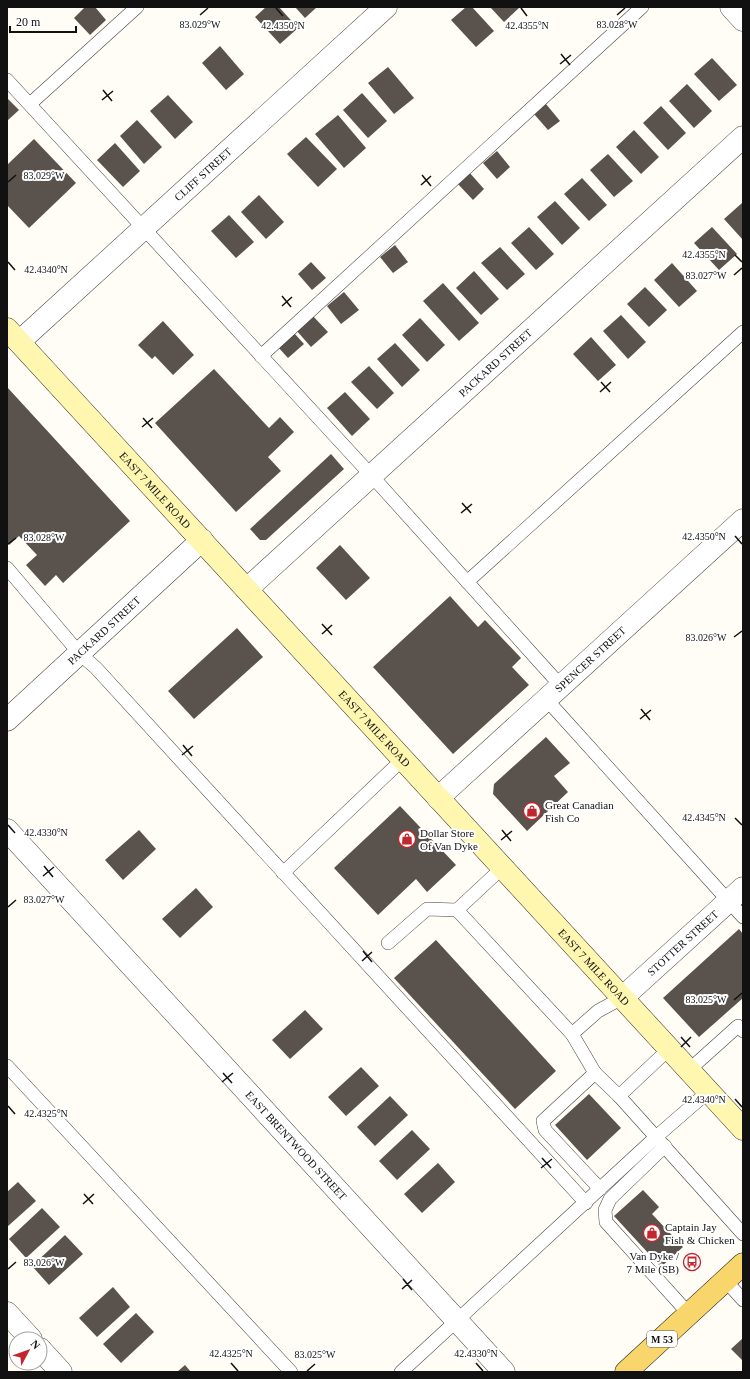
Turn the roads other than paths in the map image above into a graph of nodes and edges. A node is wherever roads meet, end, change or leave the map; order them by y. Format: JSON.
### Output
{"nodes":[{"id":1,"x":137,"y":7,"type":"edge"},
{"id":2,"x":386,"y":7,"type":"edge"},
{"id":3,"x":642,"y":7,"type":"edge"},
{"id":4,"x":731,"y":7,"type":"edge"},
{"id":5,"x":743,"y":20,"type":"edge"},
{"id":6,"x":7,"y":80,"type":"edge"},
{"id":7,"x":30,"y":104,"type":"junction"},
{"id":8,"x":743,"y":137,"type":"edge"},
{"id":9,"x":144,"y":228,"type":"junction"},
{"id":10,"x":743,"y":332,"type":"edge"},
{"id":11,"x":13,"y":335,"type":"edge"},
{"id":12,"x":261,"y":356,"type":"junction"},
{"id":13,"x":371,"y":476,"type":"junction"},
{"id":14,"x":743,"y":520,"type":"edge"},
{"id":15,"x":202,"y":540,"type":"junction"},
{"id":16,"x":7,"y":568,"type":"edge"},
{"id":17,"x":467,"y":582,"type":"junction"},
{"id":18,"x":247,"y":589,"type":"junction"},
{"id":19,"x":80,"y":654,"type":"junction"},
{"id":20,"x":554,"y":693,"type":"junction"},
{"id":21,"x":7,"y":720,"type":"edge"},
{"id":22,"x":403,"y":759,"type":"junction"},
{"id":23,"x":438,"y":798,"type":"junction"},
{"id":24,"x":7,"y":830,"type":"edge"},
{"id":25,"x":502,"y":868,"type":"junction"},
{"id":26,"x":282,"y":873,"type":"junction"},
{"id":27,"x":736,"y":894,"type":"edge"},
{"id":28,"x":457,"y":910,"type":"junction"},
{"id":29,"x":743,"y":917,"type":"edge"},
{"id":30,"x":388,"y":943,"type":"dead end"},
{"id":31,"x":622,"y":998,"type":"junction"},
{"id":32,"x":743,"y":1031,"type":"edge"},
{"id":33,"x":572,"y":1034,"type":"junction"},
{"id":34,"x":669,"y":1049,"type":"junction"},
{"id":35,"x":7,"y":1066,"type":"edge"},
{"id":36,"x":689,"y":1070,"type":"junction"},
{"id":37,"x":595,"y":1072,"type":"junction"},
{"id":38,"x":709,"y":1091,"type":"junction"},
{"id":39,"x":619,"y":1096,"type":"junction"},
{"id":40,"x":743,"y":1129,"type":"edge"},
{"id":41,"x":660,"y":1142,"type":"junction"},
{"id":42,"x":600,"y":1189,"type":"junction"},
{"id":43,"x":586,"y":1203,"type":"junction"},
{"id":44,"x":743,"y":1234,"type":"edge"},
{"id":45,"x":743,"y":1264,"type":"edge"},
{"id":46,"x":725,"y":1280,"type":"junction"},
{"id":47,"x":743,"y":1300,"type":"edge"},
{"id":48,"x":7,"y":1313,"type":"edge"},
{"id":49,"x":689,"y":1314,"type":"junction"},
{"id":50,"x":458,"y":1321,"type":"junction"},
{"id":51,"x":23,"y":1331,"type":"edge"},
{"id":52,"x":48,"y":1358,"type":"edge"},
{"id":53,"x":61,"y":1372,"type":"edge"},
{"id":54,"x":291,"y":1372,"type":"edge"},
{"id":55,"x":401,"y":1372,"type":"edge"},
{"id":56,"x":504,"y":1372,"type":"edge"},
{"id":57,"x":626,"y":1372,"type":"edge"}],
"edges":[{"from":1,"to":7,"type":"lane"},
{"from":2,"to":9,"type":"street","name":"CLIFF STREET"},
{"from":3,"to":12,"type":"lane"},
{"from":4,"to":5,"type":"street"},
{"from":6,"to":7,"type":"lane"},
{"from":7,"to":9,"type":"lane"},
{"from":8,"to":13,"type":"street","name":"PACKARD STREET"},
{"from":9,"to":11,"type":"street","name":"CLIFF STREET"},
{"from":9,"to":12,"type":"lane"},
{"from":10,"to":17,"type":"lane"},
{"from":11,"to":15,"type":"street","name":"EAST 7 MILE ROAD"},
{"from":12,"to":13,"type":"lane"},
{"from":13,"to":17,"type":"lane"},
{"from":13,"to":18,"type":"street","name":"PACKARD STREET"},
{"from":14,"to":20,"type":"street","name":"SPENCER STREET"},
{"from":15,"to":18,"type":"street","name":"EAST 7 MILE ROAD"},
{"from":15,"to":19,"type":"street","name":"PACKARD STREET"},
{"from":16,"to":19,"type":"lane"},
{"from":17,"to":20,"type":"lane"},
{"from":18,"to":22,"type":"street","name":"EAST 7 MILE ROAD"},
{"from":19,"to":21,"type":"street","name":"PACKARD STREET"},
{"from":19,"to":26,"type":"lane"},
{"from":20,"to":23,"type":"street","name":"SPENCER STREET"},
{"from":20,"to":27,"type":"lane"},
{"from":22,"to":23,"type":"street","name":"EAST 7 MILE ROAD"},
{"from":22,"to":26,"type":"lane"},
{"from":23,"to":25,"type":"street","name":"EAST 7 MILE ROAD"},
{"from":24,"to":50,"type":"street","name":"EAST BRENTWOOD STREET"},
{"from":25,"to":28,"type":"lane"},
{"from":25,"to":31,"type":"street","name":"EAST 7 MILE ROAD"},
{"from":26,"to":43,"type":"lane"},
{"from":27,"to":29,"type":"lane"},
{"from":27,"to":31,"type":"street","name":"STOTTER STREET"},
{"from":28,"to":30,"type":"lane"},
{"from":28,"to":33,"type":"lane"},
{"from":31,"to":33,"type":"lane"},
{"from":31,"to":34,"type":"street","name":"EAST 7 MILE ROAD"},
{"from":32,"to":36,"type":"lane"},
{"from":33,"to":37,"type":"lane"},
{"from":34,"to":36,"type":"street","name":"EAST 7 MILE ROAD"},
{"from":34,"to":39,"type":"lane"},
{"from":35,"to":54,"type":"lane"},
{"from":36,"to":38,"type":"street","name":"EAST 7 MILE ROAD"},
{"from":37,"to":39,"type":"lane"},
{"from":37,"to":42,"type":"lane"},
{"from":38,"to":40,"type":"street","name":"EAST 7 MILE ROAD"},
{"from":38,"to":41,"type":"lane"},
{"from":39,"to":41,"type":"lane"},
{"from":41,"to":42,"type":"lane"},
{"from":41,"to":44,"type":"lane"},
{"from":41,"to":49,"type":"lane"},
{"from":42,"to":43,"type":"lane"},
{"from":43,"to":50,"type":"lane"},
{"from":45,"to":46,"type":"main road","number":"M 53"},
{"from":46,"to":47,"type":"lane"},
{"from":46,"to":49,"type":"main road","number":"M 53"},
{"from":48,"to":51,"type":"street"},
{"from":49,"to":57,"type":"main road","number":"M 53"},
{"from":50,"to":55,"type":"lane"},
{"from":50,"to":56,"type":"street","name":"EAST BRENTWOOD STREET"},
{"from":52,"to":53,"type":"street"}]}
